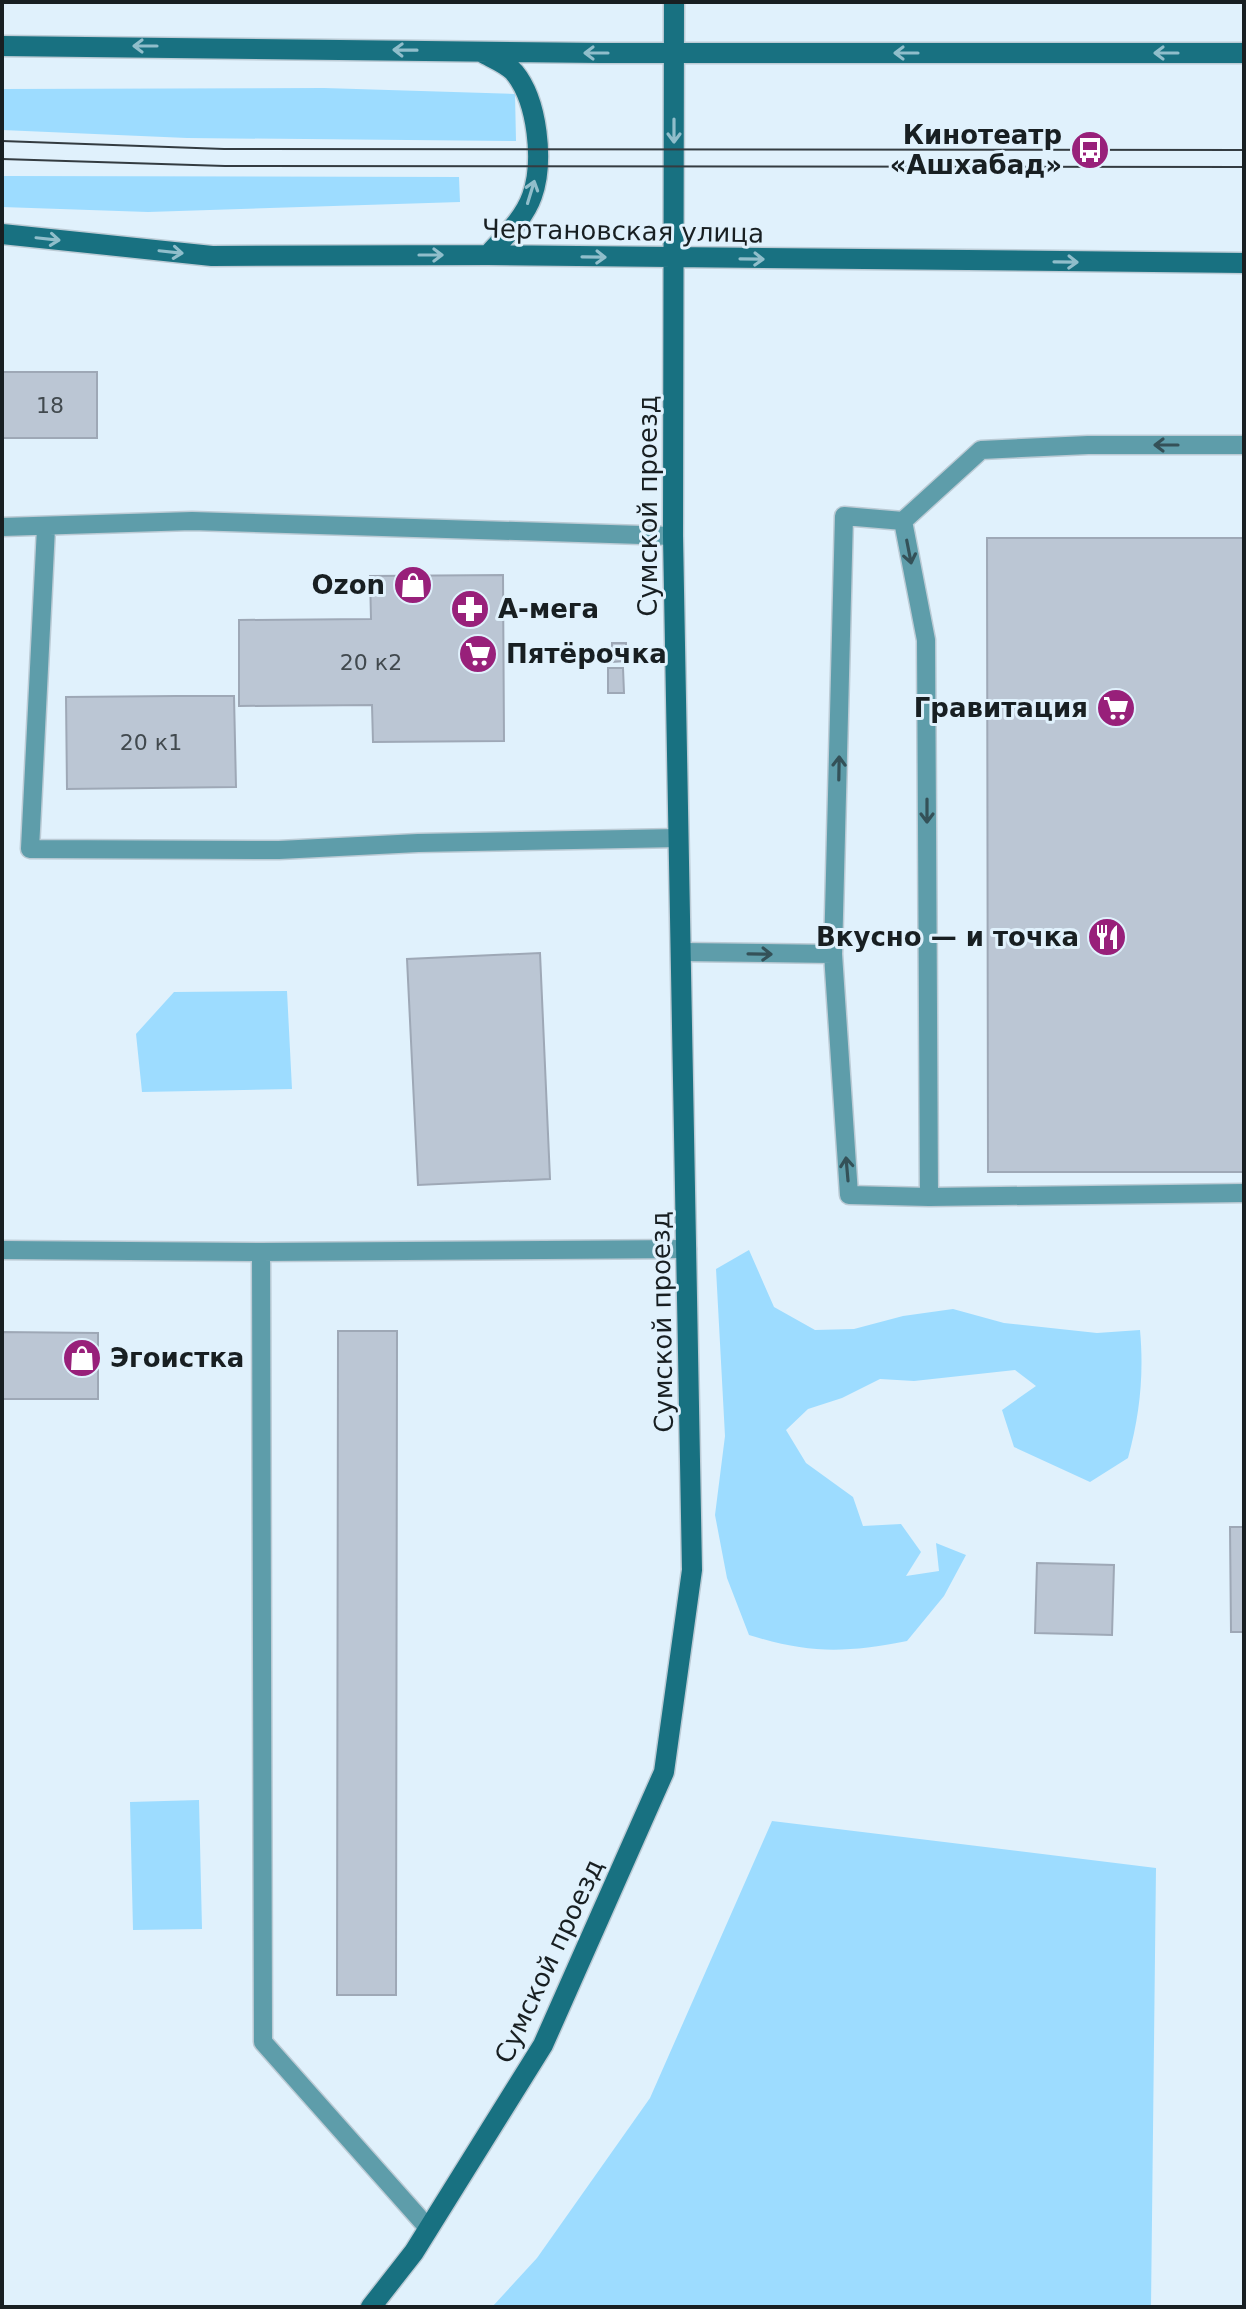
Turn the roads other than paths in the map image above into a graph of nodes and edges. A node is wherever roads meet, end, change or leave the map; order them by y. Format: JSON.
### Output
{"nodes":[{"id":1,"x":674,"y":2,"type":"edge"},
{"id":2,"x":2,"y":46,"type":"edge"},
{"id":3,"x":483,"y":52,"type":"junction"},
{"id":4,"x":674,"y":53,"type":"junction"},
{"id":5,"x":1244,"y":53,"type":"edge"},
{"id":6,"x":2,"y":234,"type":"edge"},
{"id":7,"x":488,"y":255,"type":"junction"},
{"id":8,"x":674,"y":258,"type":"junction"},
{"id":9,"x":1244,"y":263,"type":"edge"},
{"id":10,"x":1244,"y":445,"type":"edge"},
{"id":11,"x":903,"y":521,"type":"junction"},
{"id":12,"x":2,"y":527,"type":"edge"},
{"id":13,"x":46,"y":528,"type":"junction"},
{"id":14,"x":673,"y":536,"type":"junction"},
{"id":15,"x":679,"y":838,"type":"junction"},
{"id":16,"x":682,"y":952,"type":"junction"},
{"id":17,"x":833,"y":954,"type":"junction"},
{"id":18,"x":1244,"y":1193,"type":"edge"},
{"id":19,"x":929,"y":1197,"type":"junction"},
{"id":20,"x":687,"y":1249,"type":"junction"},
{"id":21,"x":2,"y":1250,"type":"edge"},
{"id":22,"x":261,"y":1252,"type":"junction"},
{"id":23,"x":429,"y":2229,"type":"junction"},
{"id":24,"x":371,"y":2307,"type":"edge"}],
"edges":[{"from":1,"to":4,"type":"main road","name":"Сумской проезд"},
{"from":3,"to":2,"type":"main road","one_way":true},
{"from":4,"to":3,"type":"main road","one_way":true},
{"from":7,"to":3,"type":"main road","one_way":true},
{"from":5,"to":4,"type":"main road","one_way":true},
{"from":4,"to":8,"type":"main road","name":"Сумской проезд","one_way":true},
{"from":6,"to":7,"type":"main road","name":"Чертановская улица","one_way":true},
{"from":7,"to":8,"type":"main road","name":"Чертановская улица","one_way":true},
{"from":8,"to":9,"type":"main road","name":"Чертановская улица","one_way":true},
{"from":8,"to":14,"type":"main road","name":"Сумской проезд"},
{"from":10,"to":11,"type":"lane","one_way":true},
{"from":17,"to":11,"type":"lane","one_way":true},
{"from":11,"to":19,"type":"lane","one_way":true},
{"from":12,"to":13,"type":"lane"},
{"from":13,"to":14,"type":"lane"},
{"from":13,"to":15,"type":"lane"},
{"from":14,"to":15,"type":"main road","name":"Сумской проезд"},
{"from":15,"to":16,"type":"main road","name":"Сумской проезд"},
{"from":16,"to":17,"type":"lane","one_way":true},
{"from":16,"to":20,"type":"main road","name":"Сумской проезд"},
{"from":19,"to":17,"type":"lane","one_way":true},
{"from":18,"to":19,"type":"lane"},
{"from":20,"to":22,"type":"lane"},
{"from":20,"to":23,"type":"main road","name":"Сумской проезд"},
{"from":21,"to":22,"type":"lane"},
{"from":22,"to":23,"type":"lane"},
{"from":23,"to":24,"type":"main road","name":"Сумской проезд"}]}
